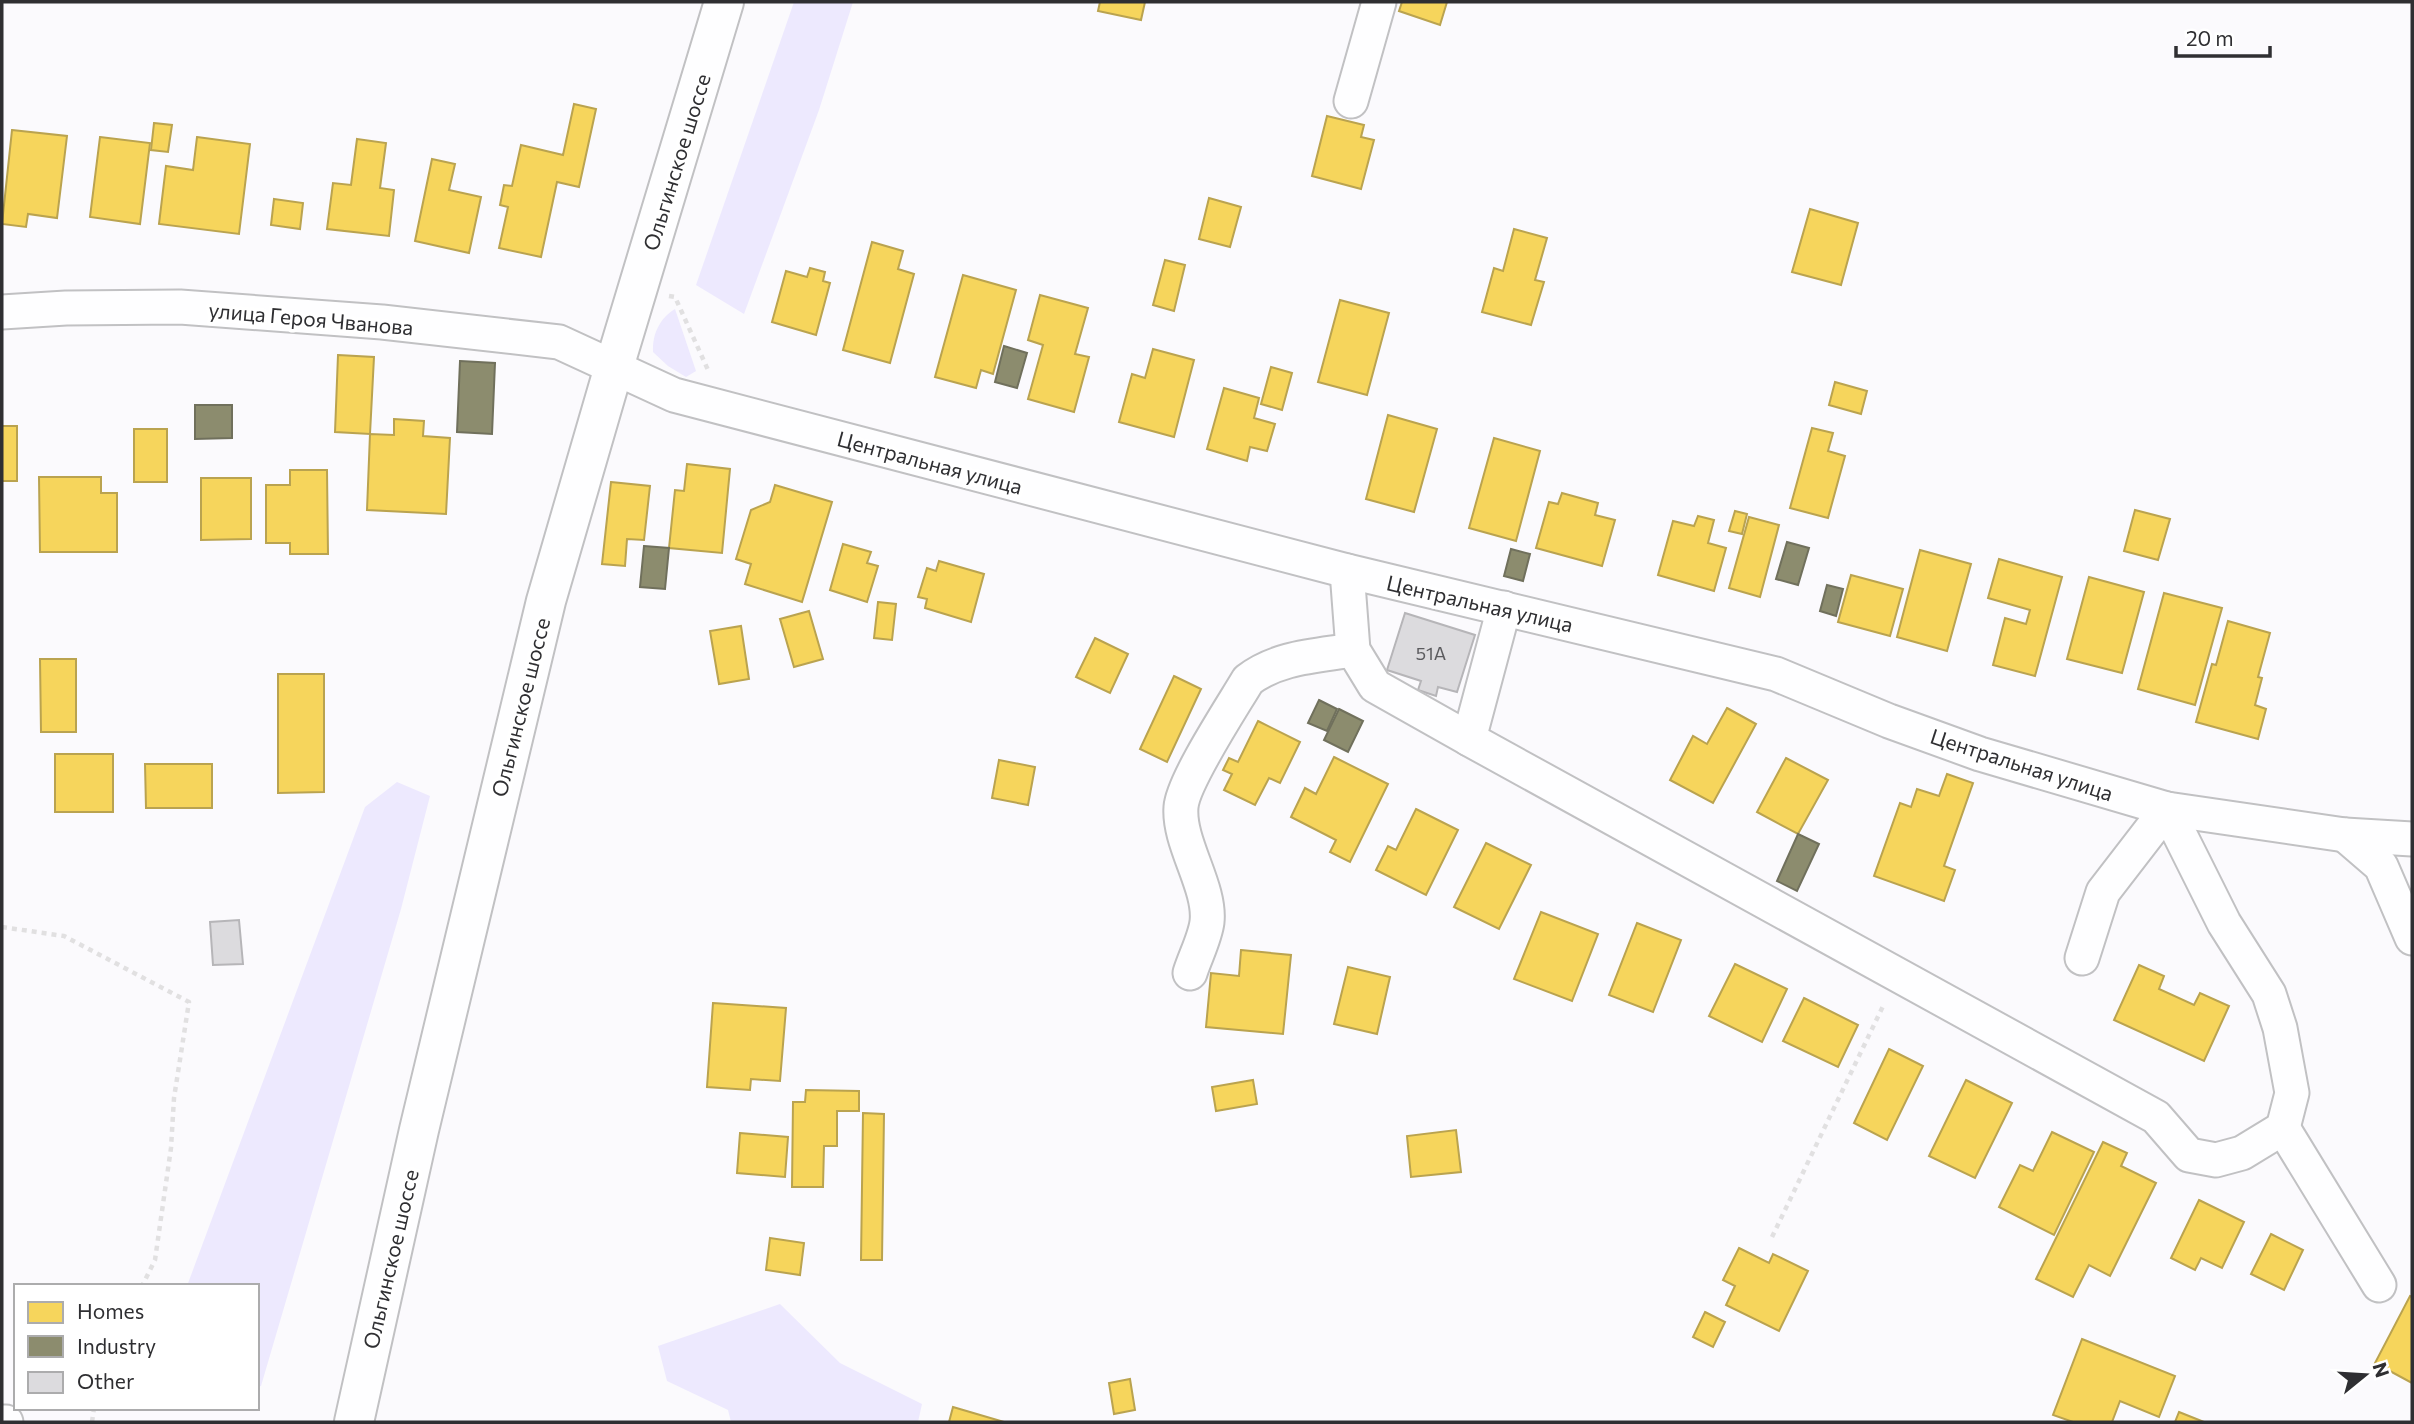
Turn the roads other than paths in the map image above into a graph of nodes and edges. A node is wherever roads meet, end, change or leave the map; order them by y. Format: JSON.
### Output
{"nodes":[{"id":1,"x":724,"y":2,"type":"edge"},
{"id":2,"x":1379,"y":2,"type":"edge"},
{"id":3,"x":1351,"y":101,"type":"dead end"},
{"id":4,"x":2,"y":312,"type":"edge"},
{"id":5,"x":614,"y":367,"type":"junction"},
{"id":6,"x":1347,"y":571,"type":"junction"},
{"id":7,"x":1504,"y":608,"type":"junction"},
{"id":8,"x":1353,"y":650,"type":"junction"},
{"id":9,"x":1469,"y":739,"type":"junction"},
{"id":10,"x":2167,"y":809,"type":"junction"},
{"id":11,"x":2345,"y":835,"type":"junction"},
{"id":12,"x":2412,"y":839,"type":"edge"},
{"id":13,"x":2412,"y":938,"type":"edge"},
{"id":14,"x":2082,"y":958,"type":"dead end"},
{"id":15,"x":1190,"y":972,"type":"dead end"},
{"id":16,"x":2283,"y":1128,"type":"junction"},
{"id":17,"x":2379,"y":1285,"type":"dead end"},
{"id":18,"x":354,"y":1422,"type":"edge"}],
"edges":[{"from":1,"to":5,"type":"main road","name":"Ольгинское шоссе"},
{"from":2,"to":3,"type":"street"},
{"from":4,"to":5,"type":"street","name":"улица Героя Чванова"},
{"from":5,"to":6,"type":"street","name":"Центральная улица"},
{"from":5,"to":18,"type":"main road","name":"Ольгинское шоссе"},
{"from":6,"to":7,"type":"street","name":"Центральная улица"},
{"from":6,"to":8,"type":"street"},
{"from":7,"to":9,"type":"street"},
{"from":7,"to":10,"type":"street","name":"Центральная улица"},
{"from":8,"to":9,"type":"street"},
{"from":8,"to":15,"type":"street"},
{"from":9,"to":16,"type":"street"},
{"from":10,"to":11,"type":"street","name":"Центральная улица"},
{"from":10,"to":14,"type":"street"},
{"from":10,"to":16,"type":"street"},
{"from":11,"to":12,"type":"street","name":"Центральная улица"},
{"from":11,"to":13,"type":"street"},
{"from":16,"to":17,"type":"street"}]}
